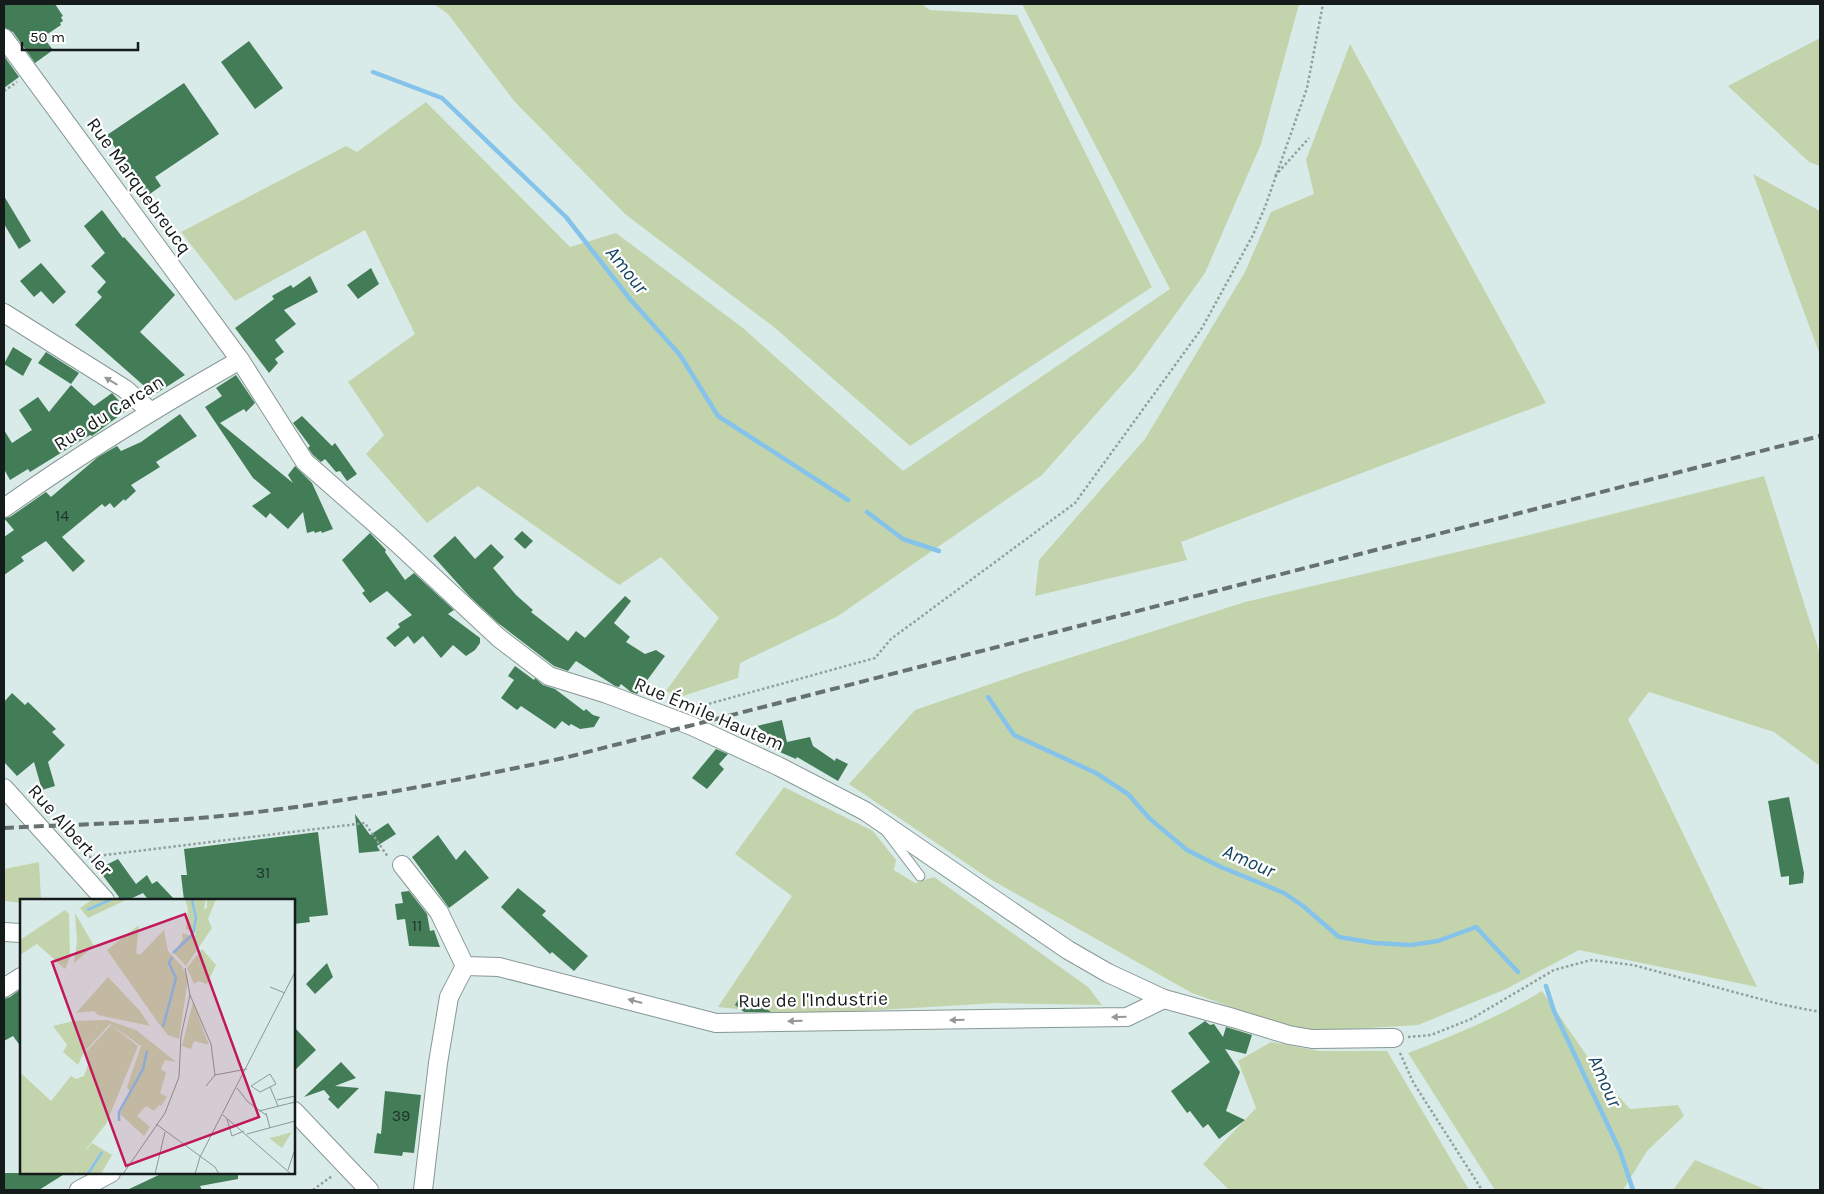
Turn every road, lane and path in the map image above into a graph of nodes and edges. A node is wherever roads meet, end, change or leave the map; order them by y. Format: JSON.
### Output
{"nodes":[{"id":1,"x":1323,"y":4,"type":"edge"},
{"id":2,"x":4,"y":38,"type":"edge"},
{"id":3,"x":1309,"y":138,"type":"dead end"},
{"id":4,"x":1274,"y":178,"type":"junction"},
{"id":5,"x":4,"y":313,"type":"edge"},
{"id":6,"x":240,"y":360,"type":"junction"},
{"id":7,"x":150,"y":411,"type":"junction"},
{"id":8,"x":4,"y":508,"type":"edge"},
{"id":9,"x":674,"y":720,"type":"junction"},
{"id":10,"x":4,"y":788,"type":"edge"},
{"id":11,"x":879,"y":820,"type":"junction"},
{"id":12,"x":68,"y":860,"type":"junction"},
{"id":13,"x":402,"y":865,"type":"joint"},
{"id":14,"x":920,"y":876,"type":"dead end"},
{"id":15,"x":104,"y":899,"type":"edge"},
{"id":16,"x":4,"y":932,"type":"edge"},
{"id":17,"x":20,"y":933,"type":"edge"},
{"id":18,"x":465,"y":966,"type":"junction"},
{"id":19,"x":20,"y":978,"type":"edge"},
{"id":20,"x":4,"y":988,"type":"edge"},
{"id":21,"x":1164,"y":999,"type":"junction"},
{"id":22,"x":1820,"y":1012,"type":"edge"},
{"id":23,"x":1394,"y":1038,"type":"junction"},
{"id":24,"x":295,"y":1112,"type":"edge"},
{"id":25,"x":346,"y":1166,"type":"junction"},
{"id":26,"x":109,"y":1174,"type":"edge"},
{"id":27,"x":79,"y":1190,"type":"edge"},
{"id":28,"x":313,"y":1190,"type":"edge"},
{"id":29,"x":369,"y":1190,"type":"edge"},
{"id":30,"x":423,"y":1190,"type":"edge"},
{"id":31,"x":1482,"y":1190,"type":"edge"}],
"edges":[{"from":1,"to":4,"type":"path"},
{"from":2,"to":6,"type":"street","name":"Rue Marquebreucq"},
{"from":3,"to":4,"type":"path"},
{"from":4,"to":9,"type":"path"},
{"from":7,"to":5,"type":"street","one_way":true},
{"from":6,"to":7,"type":"street","name":"Rue du Carcan"},
{"from":6,"to":9,"type":"street","name":"Rue Émile Hautem"},
{"from":7,"to":8,"type":"street","name":"Rue du Carcan"},
{"from":9,"to":11,"type":"street","name":"Rue Émile Hautem"},
{"from":10,"to":12,"type":"street","name":"Rue Albert Ier"},
{"from":11,"to":14,"type":"lane"},
{"from":11,"to":21,"type":"street","name":"Rue Émile Hautem"},
{"from":12,"to":13,"type":"path"},
{"from":12,"to":15,"type":"street","name":"Rue Albert Ier"},
{"from":13,"to":18,"type":"street"},
{"from":16,"to":17,"type":"street"},
{"from":21,"to":18,"type":"street","name":"Rue de l'Industrie","one_way":true},
{"from":18,"to":30,"type":"street"},
{"from":19,"to":20,"type":"street"},
{"from":21,"to":23,"type":"street","name":"Rue Émile Hautem"},
{"from":22,"to":23,"type":"path"},
{"from":23,"to":31,"type":"path"},
{"from":24,"to":25,"type":"street"},
{"from":25,"to":28,"type":"path"},
{"from":25,"to":29,"type":"street"},
{"from":26,"to":27,"type":"street"}]}
